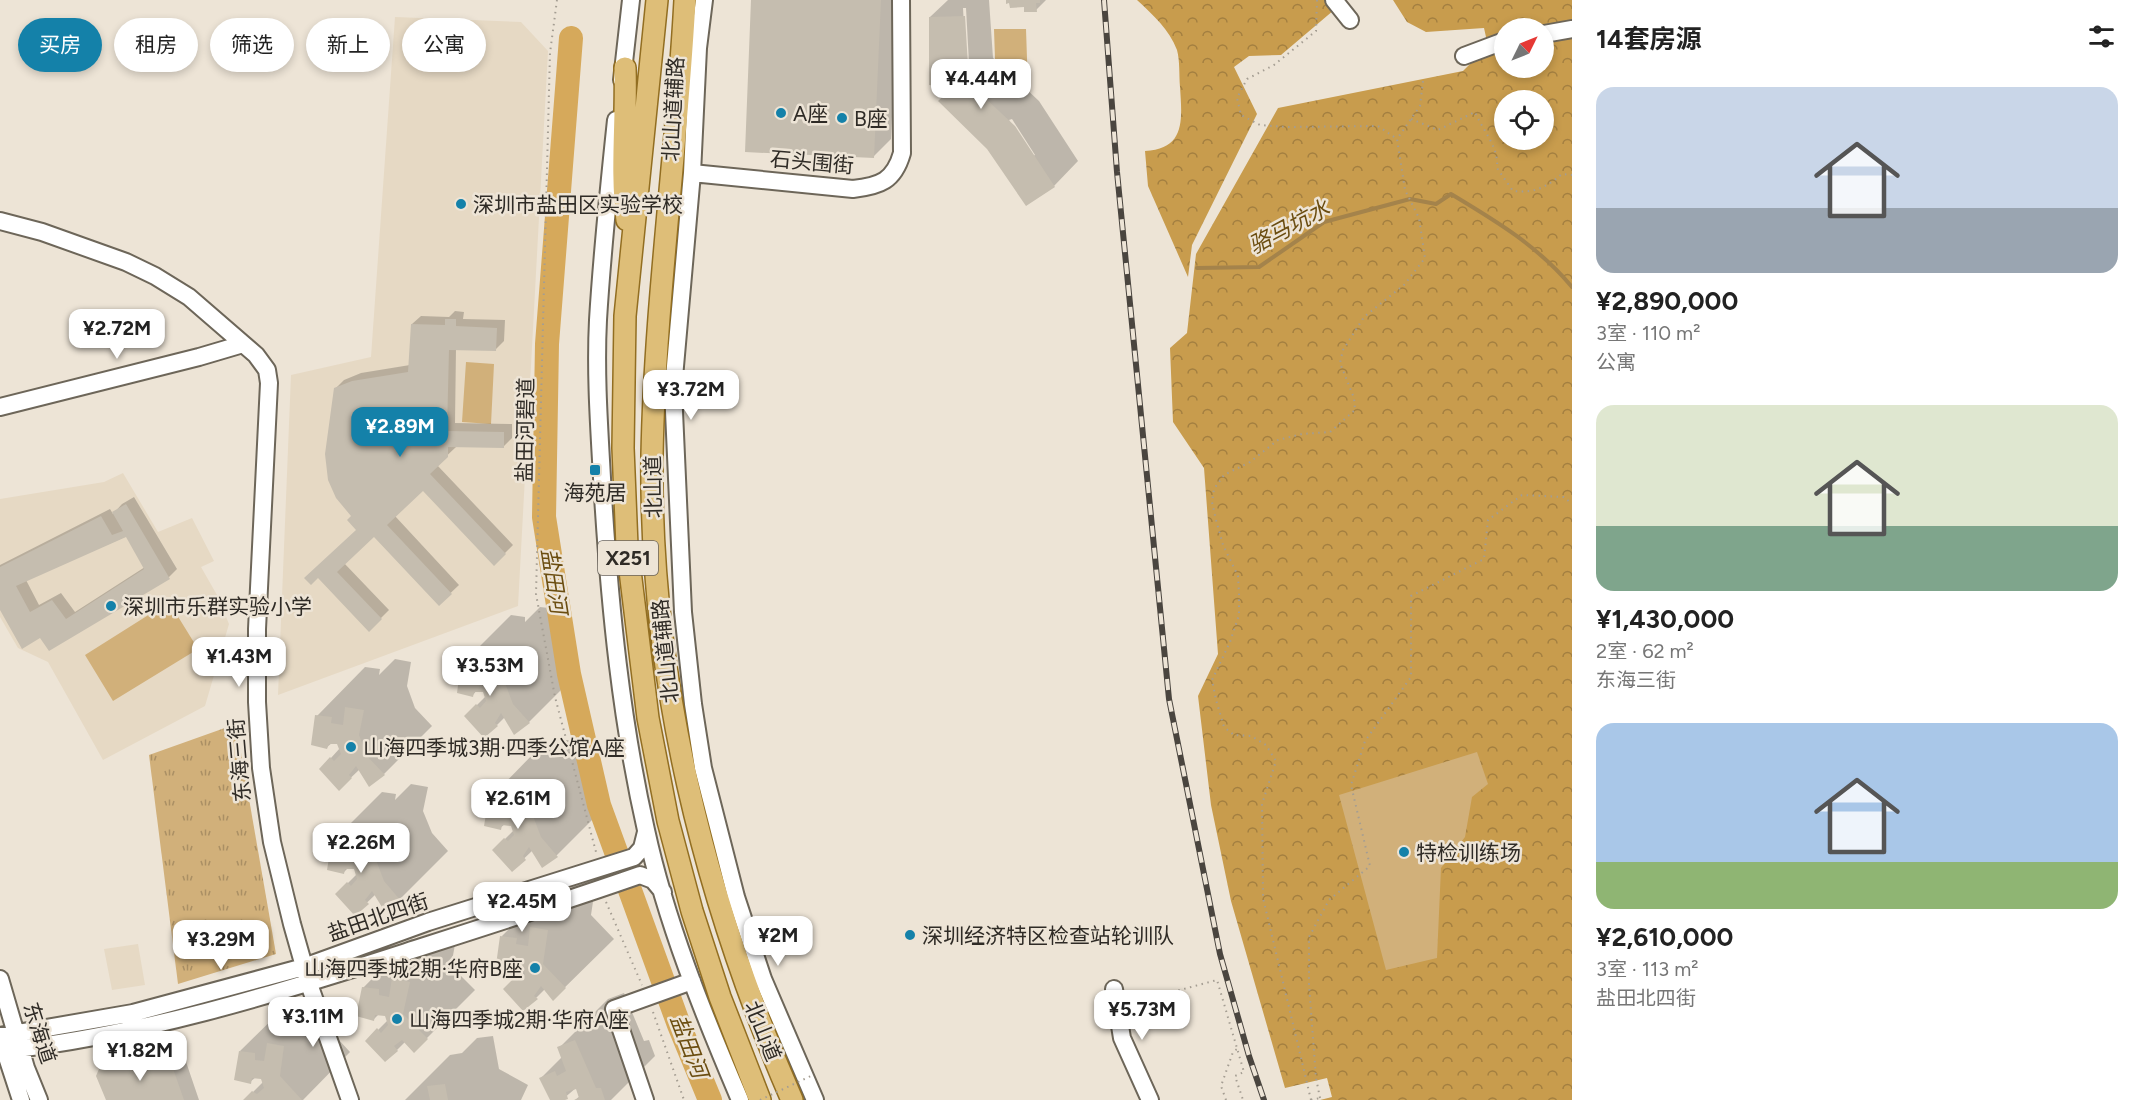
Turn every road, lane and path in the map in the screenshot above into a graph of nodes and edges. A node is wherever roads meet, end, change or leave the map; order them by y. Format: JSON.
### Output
{"nodes":[{"id":1,"x":557,"y":0,"type":"edge"},
{"id":2,"x":631,"y":0,"type":"edge"},
{"id":3,"x":657,"y":0,"type":"edge"},
{"id":4,"x":685,"y":0,"type":"edge"},
{"id":5,"x":704,"y":0,"type":"edge"},
{"id":6,"x":901,"y":0,"type":"edge"},
{"id":7,"x":1317,"y":0,"type":"edge"},
{"id":8,"x":1334,"y":0,"type":"edge"},
{"id":9,"x":1350,"y":20,"type":"dead end"},
{"id":10,"x":1572,"y":30,"type":"edge"},
{"id":11,"x":1554,"y":33,"type":"edge"},
{"id":12,"x":1494,"y":45,"type":"edge"},
{"id":13,"x":1464,"y":56,"type":"dead end"},
{"id":14,"x":625,"y":68,"type":"junction"},
{"id":15,"x":1423,"y":81,"type":"dead end"},
{"id":16,"x":1411,"y":119,"type":"junction"},
{"id":17,"x":1397,"y":139,"type":"junction"},
{"id":18,"x":692,"y":173,"type":"junction"},
{"id":19,"x":1572,"y":175,"type":"edge"},
{"id":20,"x":0,"y":221,"type":"edge"},
{"id":21,"x":632,"y":259,"type":"junction"},
{"id":22,"x":243,"y":344,"type":"junction"},
{"id":23,"x":664,"y":388,"type":"junction"},
{"id":24,"x":0,"y":407,"type":"edge"},
{"id":25,"x":1572,"y":504,"type":"edge"},
{"id":26,"x":698,"y":831,"type":"junction"},
{"id":27,"x":646,"y":832,"type":"junction"},
{"id":28,"x":721,"y":841,"type":"junction"},
{"id":29,"x":595,"y":862,"type":"junction"},
{"id":30,"x":663,"y":892,"type":"junction"},
{"id":31,"x":304,"y":967,"type":"junction"},
{"id":32,"x":0,"y":980,"type":"edge"},
{"id":33,"x":686,"y":982,"type":"junction"},
{"id":34,"x":309,"y":984,"type":"junction"},
{"id":35,"x":1114,"y":989,"type":"dead end"},
{"id":36,"x":1117,"y":1008,"type":"junction"},
{"id":37,"x":6,"y":1042,"type":"edge"},
{"id":38,"x":1237,"y":1049,"type":"junction"},
{"id":39,"x":813,"y":1075,"type":"dead end"},
{"id":40,"x":1320,"y":1099,"type":"edge"},
{"id":41,"x":21,"y":1100,"type":"edge"},
{"id":42,"x":39,"y":1100,"type":"edge"},
{"id":43,"x":350,"y":1100,"type":"edge"},
{"id":44,"x":645,"y":1100,"type":"edge"},
{"id":45,"x":740,"y":1100,"type":"edge"},
{"id":46,"x":760,"y":1100,"type":"edge"},
{"id":47,"x":792,"y":1100,"type":"edge"},
{"id":48,"x":815,"y":1100,"type":"edge"},
{"id":49,"x":1150,"y":1100,"type":"edge"},
{"id":50,"x":1226,"y":1100,"type":"edge"},
{"id":51,"x":1243,"y":1100,"type":"edge"},
{"id":52,"x":1311,"y":1100,"type":"edge"}],
"edges":[{"from":1,"to":29,"type":"path","name":"盐田河碧道"},
{"from":2,"to":14,"type":"street"},
{"from":3,"to":21,"type":"main road","name":"北山道","number":"X251"},
{"from":4,"to":23,"type":"main road","name":"北山道","number":"X251"},
{"from":5,"to":18,"type":"street","name":"北山道辅路"},
{"from":6,"to":18,"type":"street","name":"石头围街"},
{"from":7,"to":17,"type":"path"},
{"from":8,"to":9,"type":"street"},
{"from":10,"to":11,"type":"street"},
{"from":12,"to":13,"type":"street"},
{"from":14,"to":21,"type":"main road"},
{"from":14,"to":27,"type":"street"},
{"from":15,"to":16,"type":"path"},
{"from":16,"to":17,"type":"path"},
{"from":16,"to":19,"type":"path"},
{"from":17,"to":52,"type":"path"},
{"from":18,"to":23,"type":"street","name":"北山道辅路"},
{"from":20,"to":22,"type":"street"},
{"from":21,"to":46,"type":"main road","name":"北山道","number":"X251"},
{"from":22,"to":24,"type":"street"},
{"from":22,"to":31,"type":"street","name":"东海三街"},
{"from":23,"to":26,"type":"main road","name":"北山道","number":"X251"},
{"from":23,"to":28,"type":"street","name":"北山道辅路"},
{"from":25,"to":40,"type":"path"},
{"from":26,"to":28,"type":"street"},
{"from":26,"to":47,"type":"main road","name":"北山道","number":"X251"},
{"from":27,"to":29,"type":"street","name":"盐田北四街"},
{"from":27,"to":30,"type":"street"},
{"from":28,"to":48,"type":"street","name":"北山道辅路"},
{"from":29,"to":31,"type":"street","name":"盐田北四街"},
{"from":30,"to":33,"type":"street"},
{"from":30,"to":34,"type":"street","name":"盐田北四街"},
{"from":31,"to":34,"type":"street","name":"东海三街"},
{"from":31,"to":37,"type":"street","name":"盐田北四街"},
{"from":32,"to":37,"type":"street","name":"东海道"},
{"from":33,"to":44,"type":"street"},
{"from":33,"to":45,"type":"street"},
{"from":34,"to":37,"type":"street","name":"盐田北四街"},
{"from":34,"to":43,"type":"street","name":"东海三街"},
{"from":35,"to":36,"type":"street"},
{"from":36,"to":38,"type":"path"},
{"from":36,"to":49,"type":"street"},
{"from":37,"to":41,"type":"street","name":"东海道"},
{"from":37,"to":42,"type":"street","name":"东海道"},
{"from":38,"to":50,"type":"path"},
{"from":38,"to":51,"type":"path"},
{"from":39,"to":46,"type":"path","bridge":true},
{"from":40,"to":52,"type":"path"}]}
